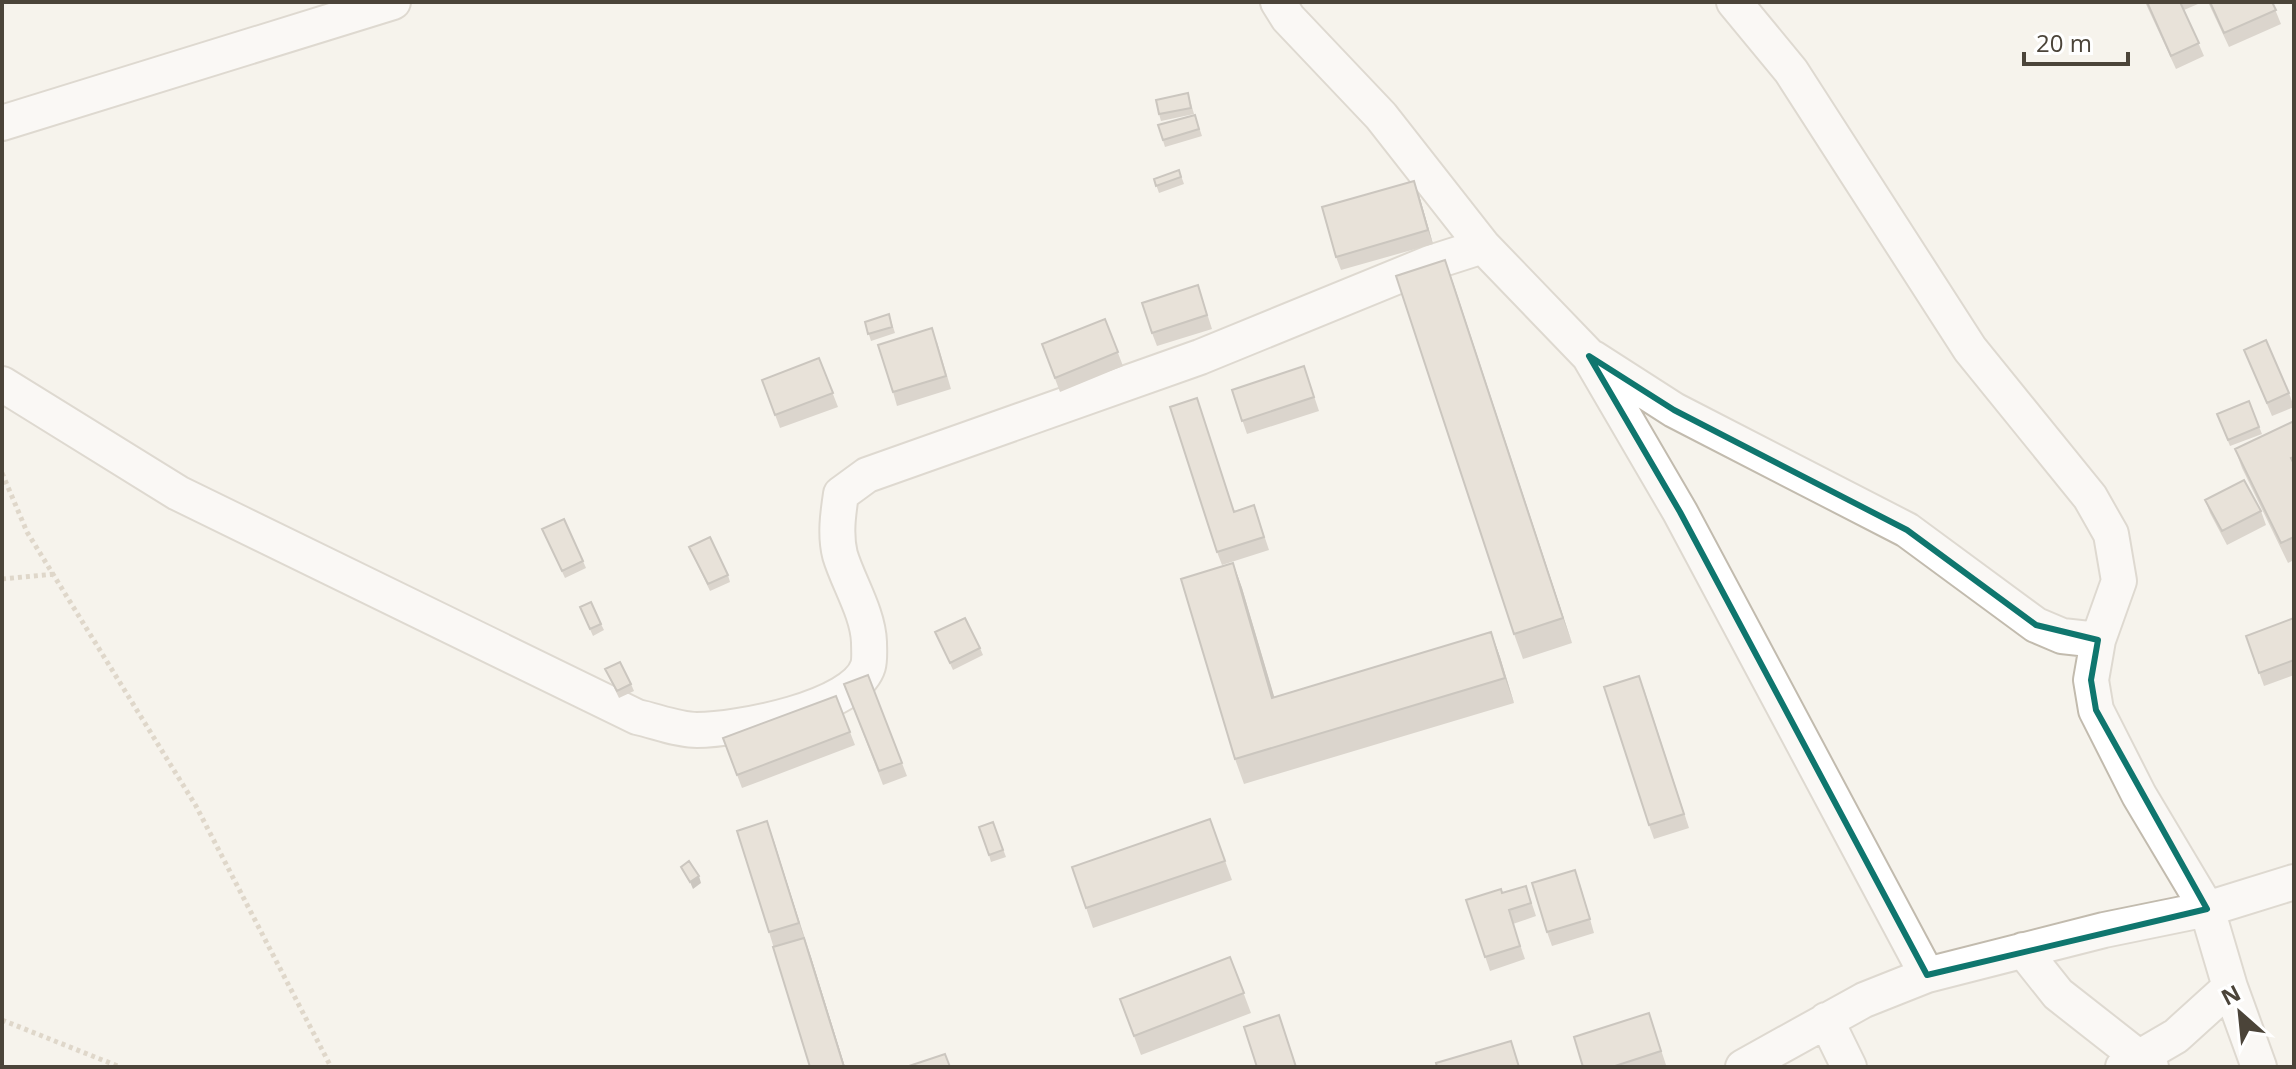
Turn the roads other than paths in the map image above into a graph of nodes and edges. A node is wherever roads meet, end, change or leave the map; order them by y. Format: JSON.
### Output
{"nodes":[{"id":1,"x":393,"y":2,"type":"edge"},
{"id":2,"x":1278,"y":2,"type":"edge"},
{"id":3,"x":1734,"y":2,"type":"edge"},
{"id":4,"x":2,"y":123,"type":"edge"},
{"id":5,"x":1483,"y":246,"type":"junction"},
{"id":6,"x":1589,"y":356,"type":"junction"},
{"id":7,"x":2,"y":384,"type":"edge"},
{"id":8,"x":2098,"y":640,"type":"junction"},
{"id":9,"x":2294,"y":882,"type":"edge"},
{"id":10,"x":2207,"y":909,"type":"junction"},
{"id":11,"x":2023,"y":950,"type":"junction"},
{"id":12,"x":1927,"y":975,"type":"junction"},
{"id":13,"x":2230,"y":987,"type":"junction"},
{"id":14,"x":1826,"y":1020,"type":"junction"},
{"id":15,"x":2137,"y":1064,"type":"edge"},
{"id":16,"x":1743,"y":1067,"type":"edge"},
{"id":17,"x":1849,"y":1067,"type":"edge"},
{"id":18,"x":2259,"y":1067,"type":"edge"}],
"edges":[{"from":1,"to":4,"type":"street"},
{"from":2,"to":5,"type":"street"},
{"from":3,"to":8,"type":"street"},
{"from":5,"to":6,"type":"street"},
{"from":5,"to":7,"type":"street"},
{"from":6,"to":8,"type":"street"},
{"from":6,"to":12,"type":"street"},
{"from":8,"to":10,"type":"street"},
{"from":9,"to":10,"type":"street"},
{"from":10,"to":11,"type":"street"},
{"from":10,"to":13,"type":"street"},
{"from":11,"to":12,"type":"street"},
{"from":11,"to":15,"type":"street"},
{"from":12,"to":14,"type":"street"},
{"from":13,"to":15,"type":"street"},
{"from":13,"to":18,"type":"street"},
{"from":14,"to":16,"type":"street"},
{"from":14,"to":17,"type":"street"}]}
